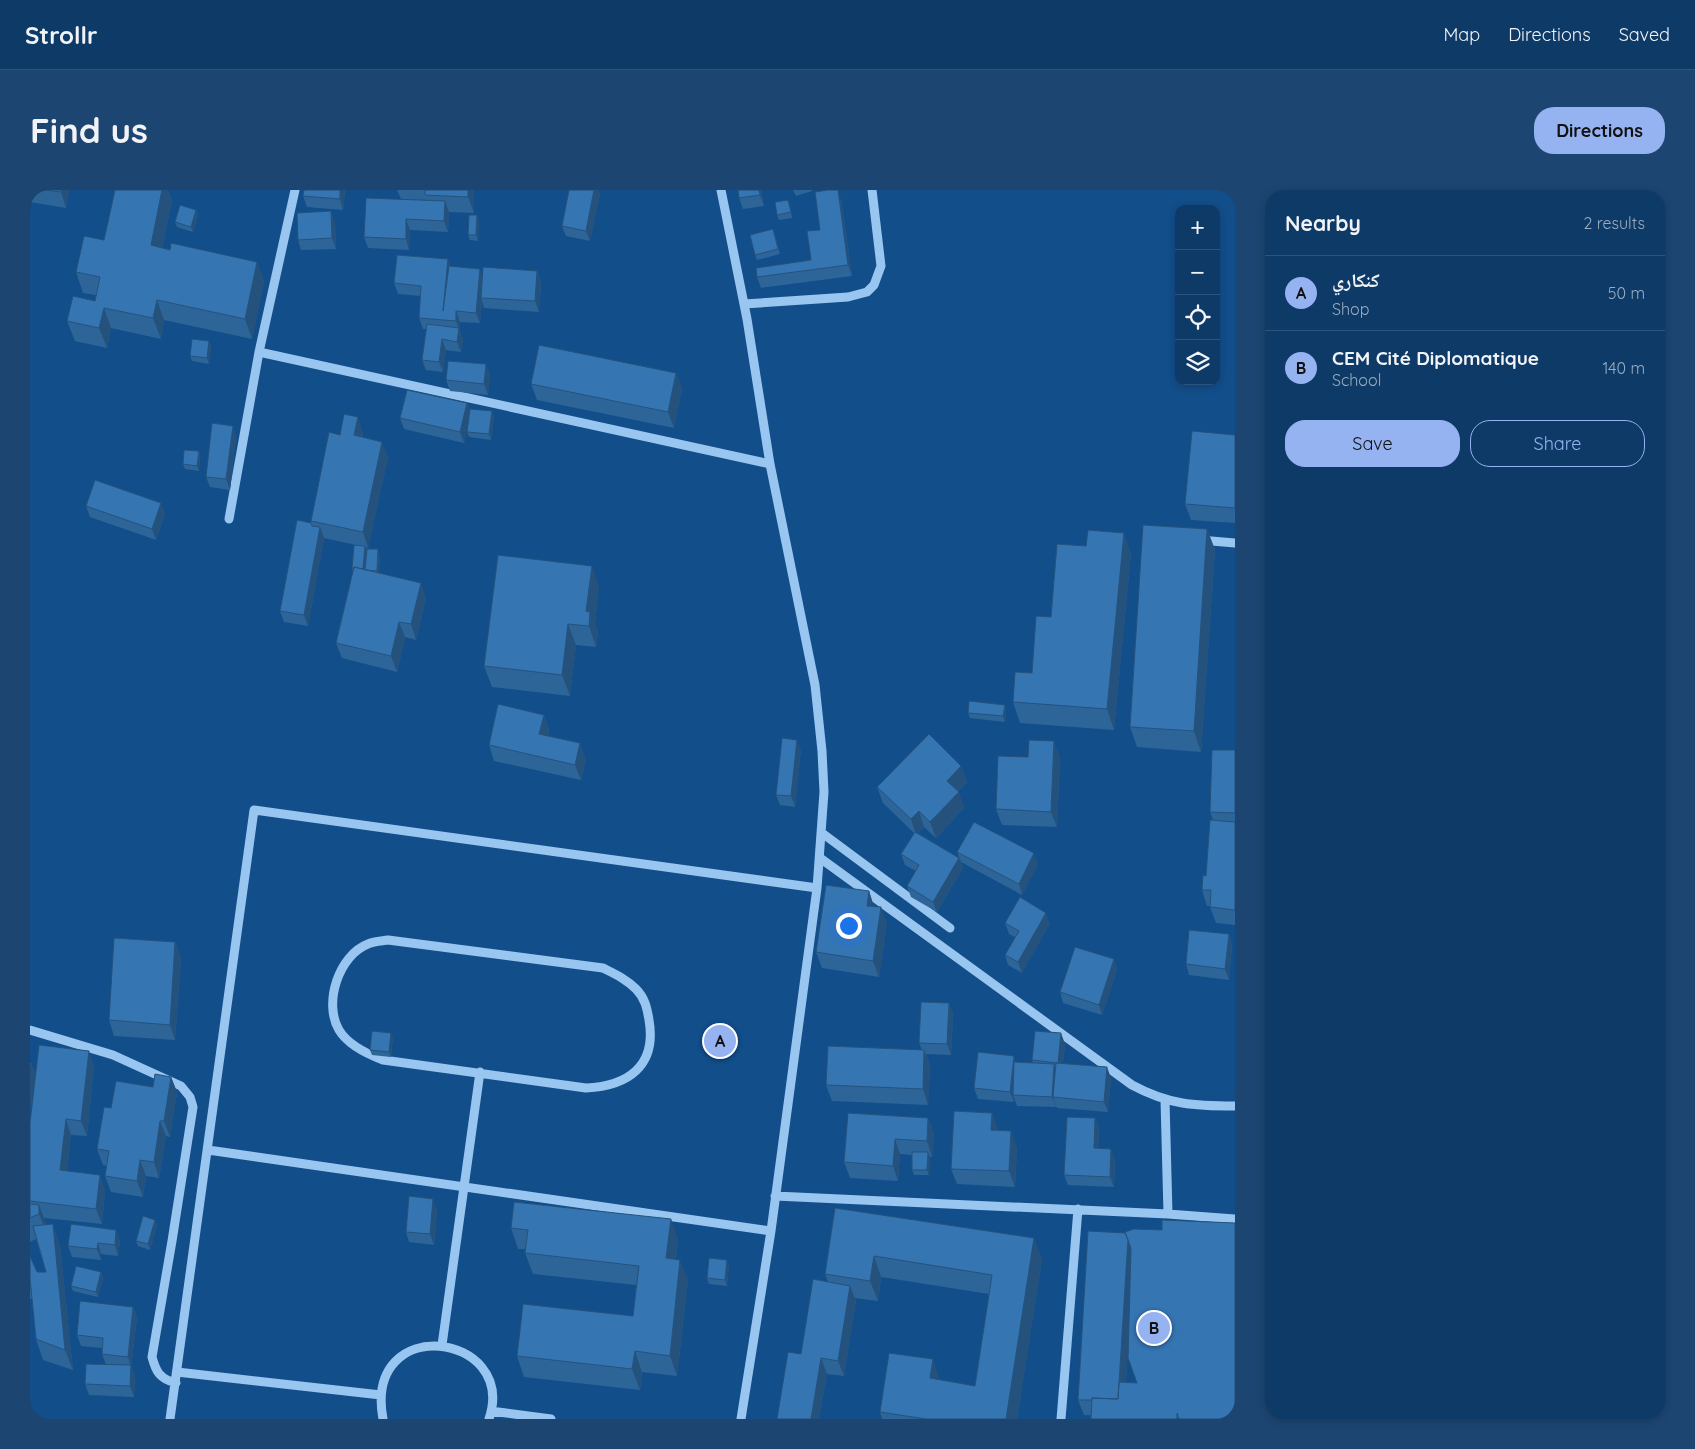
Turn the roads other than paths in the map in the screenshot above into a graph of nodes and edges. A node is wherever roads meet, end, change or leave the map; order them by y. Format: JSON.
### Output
{"nodes":[{"id":1,"x":295,"y":190,"type":"edge"},
{"id":2,"x":721,"y":190,"type":"edge"},
{"id":3,"x":872,"y":190,"type":"edge"},
{"id":4,"x":744,"y":304,"type":"junction"},
{"id":5,"x":259,"y":352,"type":"junction"},
{"id":6,"x":770,"y":464,"type":"junction"},
{"id":7,"x":229,"y":519,"type":"dead end"},
{"id":8,"x":1191,"y":539,"type":"edge"},
{"id":9,"x":1235,"y":543,"type":"edge"},
{"id":10,"x":822,"y":833,"type":"junction"},
{"id":11,"x":820,"y":858,"type":"junction"},
{"id":12,"x":817,"y":888,"type":"junction"},
{"id":13,"x":950,"y":928,"type":"dead end"},
{"id":14,"x":30,"y":1030,"type":"edge"},
{"id":15,"x":480,"y":1072,"type":"junction"},
{"id":16,"x":1165,"y":1100,"type":"junction"},
{"id":17,"x":1235,"y":1106,"type":"edge"},
{"id":18,"x":208,"y":1150,"type":"junction"},
{"id":19,"x":464,"y":1186,"type":"junction"},
{"id":20,"x":775,"y":1196,"type":"junction"},
{"id":21,"x":1078,"y":1209,"type":"junction"},
{"id":22,"x":1168,"y":1214,"type":"junction"},
{"id":23,"x":1235,"y":1219,"type":"edge"},
{"id":24,"x":771,"y":1231,"type":"junction"},
{"id":25,"x":442,"y":1345,"type":"junction"},
{"id":26,"x":177,"y":1372,"type":"junction"},
{"id":27,"x":176,"y":1383,"type":"junction"},
{"id":28,"x":381,"y":1395,"type":"junction"},
{"id":29,"x":490,"y":1415,"type":"edge"},
{"id":30,"x":170,"y":1419,"type":"edge"},
{"id":31,"x":383,"y":1419,"type":"edge"},
{"id":32,"x":551,"y":1419,"type":"edge"},
{"id":33,"x":741,"y":1419,"type":"edge"},
{"id":34,"x":1061,"y":1419,"type":"edge"}],
"edges":[{"from":1,"to":5,"type":"street"},
{"from":2,"to":4,"type":"street"},
{"from":3,"to":4,"type":"street"},
{"from":4,"to":6,"type":"street"},
{"from":5,"to":6,"type":"street"},
{"from":5,"to":7,"type":"street"},
{"from":6,"to":10,"type":"street"},
{"from":8,"to":9,"type":"street"},
{"from":10,"to":11,"type":"street"},
{"from":10,"to":13,"type":"street"},
{"from":11,"to":12,"type":"street"},
{"from":11,"to":16,"type":"street"},
{"from":12,"to":18,"type":"street"},
{"from":12,"to":20,"type":"street"},
{"from":14,"to":27,"type":"street"},
{"from":15,"to":15,"type":"street"},
{"from":15,"to":19,"type":"street"},
{"from":16,"to":17,"type":"street"},
{"from":16,"to":22,"type":"street"},
{"from":18,"to":19,"type":"street"},
{"from":18,"to":26,"type":"street"},
{"from":19,"to":24,"type":"street"},
{"from":19,"to":25,"type":"street"},
{"from":20,"to":21,"type":"street"},
{"from":20,"to":24,"type":"street"},
{"from":21,"to":22,"type":"street"},
{"from":21,"to":34,"type":"street"},
{"from":22,"to":23,"type":"street"},
{"from":24,"to":33,"type":"street"},
{"from":25,"to":28,"type":"street"},
{"from":25,"to":29,"type":"street"},
{"from":26,"to":27,"type":"street"},
{"from":26,"to":28,"type":"street"},
{"from":27,"to":30,"type":"street"},
{"from":28,"to":31,"type":"street"},
{"from":29,"to":32,"type":"street"}]}
